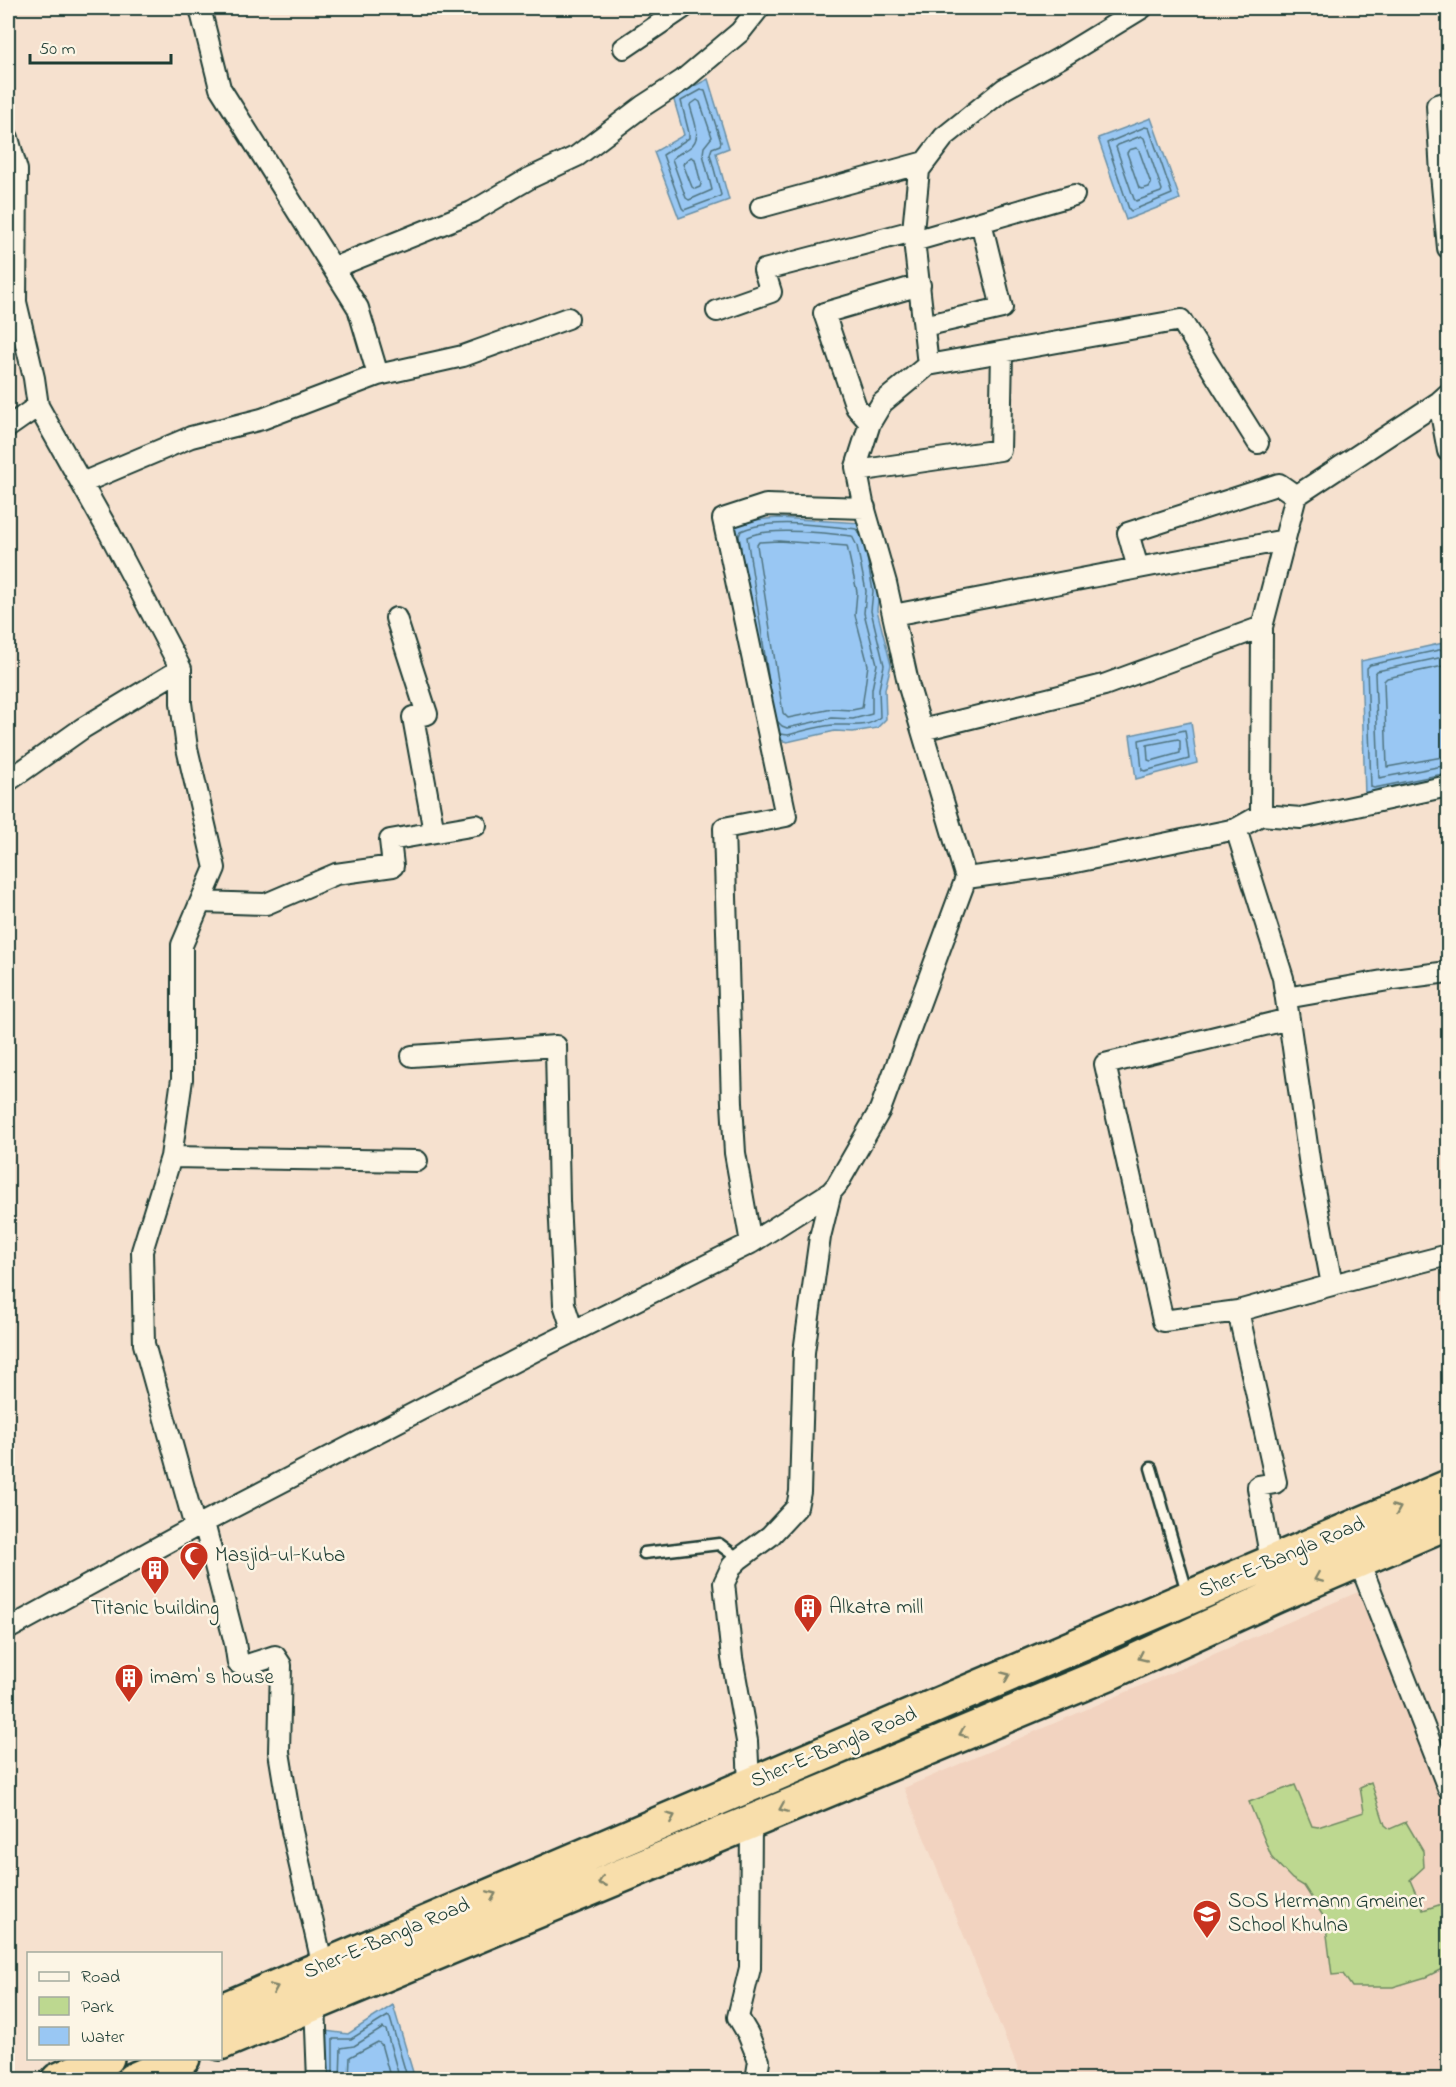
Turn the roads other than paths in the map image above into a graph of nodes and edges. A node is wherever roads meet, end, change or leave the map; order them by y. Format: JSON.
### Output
{"nodes":[{"id":1,"x":200,"y":8,"type":"edge"},
{"id":2,"x":683,"y":8,"type":"edge"},
{"id":3,"x":759,"y":8,"type":"edge"},
{"id":4,"x":1142,"y":8,"type":"edge"},
{"id":5,"x":624,"y":48,"type":"dead end"},
{"id":6,"x":1449,"y":102,"type":"edge"},
{"id":7,"x":8,"y":138,"type":"edge"},
{"id":8,"x":925,"y":162,"type":"junction"},
{"id":9,"x":1074,"y":195,"type":"dead end"},
{"id":10,"x":761,"y":207,"type":"dead end"},
{"id":11,"x":981,"y":222,"type":"junction"},
{"id":12,"x":913,"y":236,"type":"junction"},
{"id":13,"x":1449,"y":248,"type":"edge"},
{"id":14,"x":333,"y":268,"type":"junction"},
{"id":15,"x":920,"y":285,"type":"junction"},
{"id":16,"x":717,"y":312,"type":"dead end"},
{"id":17,"x":568,"y":318,"type":"dead end"},
{"id":18,"x":924,"y":326,"type":"junction"},
{"id":19,"x":1002,"y":352,"type":"junction"},
{"id":20,"x":928,"y":365,"type":"junction"},
{"id":21,"x":378,"y":375,"type":"junction"},
{"id":22,"x":1444,"y":398,"type":"edge"},
{"id":23,"x":38,"y":406,"type":"junction"},
{"id":24,"x":870,"y":423,"type":"junction"},
{"id":25,"x":8,"y":427,"type":"edge"},
{"id":26,"x":1258,"y":443,"type":"dead end"},
{"id":27,"x":1449,"y":452,"type":"edge"},
{"id":28,"x":857,"y":471,"type":"junction"},
{"id":29,"x":81,"y":483,"type":"junction"},
{"id":30,"x":1296,"y":496,"type":"junction"},
{"id":31,"x":865,"y":508,"type":"junction"},
{"id":32,"x":1285,"y":540,"type":"junction"},
{"id":33,"x":1138,"y":568,"type":"junction"},
{"id":34,"x":893,"y":615,"type":"junction"},
{"id":35,"x":396,"y":618,"type":"dead end"},
{"id":36,"x":1262,"y":627,"type":"junction"},
{"id":37,"x":181,"y":669,"type":"junction"},
{"id":38,"x":922,"y":730,"type":"junction"},
{"id":39,"x":8,"y":781,"type":"edge"},
{"id":40,"x":1449,"y":786,"type":"edge"},
{"id":41,"x":1261,"y":815,"type":"junction"},
{"id":42,"x":476,"y":825,"type":"dead end"},
{"id":43,"x":1236,"y":829,"type":"junction"},
{"id":44,"x":434,"y":832,"type":"junction"},
{"id":45,"x":966,"y":878,"type":"junction"},
{"id":46,"x":201,"y":902,"type":"junction"},
{"id":47,"x":1449,"y":972,"type":"edge"},
{"id":48,"x":1286,"y":998,"type":"junction"},
{"id":49,"x":1289,"y":1019,"type":"junction"},
{"id":50,"x":412,"y":1056,"type":"dead end"},
{"id":51,"x":171,"y":1157,"type":"junction"},
{"id":52,"x":417,"y":1161,"type":"dead end"},
{"id":53,"x":831,"y":1192,"type":"junction"},
{"id":54,"x":751,"y":1243,"type":"junction"},
{"id":55,"x":1449,"y":1255,"type":"edge"},
{"id":56,"x":1332,"y":1285,"type":"junction"},
{"id":57,"x":1238,"y":1311,"type":"junction"},
{"id":58,"x":573,"y":1332,"type":"junction"},
{"id":59,"x":1151,"y":1468,"type":"dead end"},
{"id":60,"x":1449,"y":1487,"type":"edge"},
{"id":61,"x":1449,"y":1522,"type":"edge"},
{"id":62,"x":194,"y":1528,"type":"junction"},
{"id":63,"x":644,"y":1553,"type":"dead end"},
{"id":64,"x":739,"y":1559,"type":"junction"},
{"id":65,"x":1272,"y":1561,"type":"junction"},
{"id":66,"x":1359,"y":1561,"type":"junction"},
{"id":67,"x":1189,"y":1598,"type":"junction"},
{"id":68,"x":8,"y":1629,"type":"edge"},
{"id":69,"x":1096,"y":1638,"type":"junction"},
{"id":70,"x":1111,"y":1672,"type":"junction"},
{"id":71,"x":749,"y":1784,"type":"junction"},
{"id":72,"x":1449,"y":1788,"type":"edge"},
{"id":73,"x":751,"y":1821,"type":"junction"},
{"id":74,"x":323,"y":1967,"type":"junction"},
{"id":75,"x":315,"y":2003,"type":"junction"},
{"id":76,"x":222,"y":2010,"type":"edge"},
{"id":77,"x":222,"y":2042,"type":"edge"},
{"id":78,"x":103,"y":2060,"type":"edge"},
{"id":79,"x":178,"y":2060,"type":"edge"},
{"id":80,"x":58,"y":2079,"type":"edge"},
{"id":81,"x":133,"y":2079,"type":"edge"},
{"id":82,"x":318,"y":2079,"type":"edge"},
{"id":83,"x":756,"y":2079,"type":"edge"}],
"edges":[{"from":1,"to":14,"type":"street"},
{"from":2,"to":5,"type":"street"},
{"from":3,"to":14,"type":"street"},
{"from":4,"to":8,"type":"street"},
{"from":6,"to":13,"type":"street"},
{"from":7,"to":23,"type":"street"},
{"from":8,"to":10,"type":"street"},
{"from":8,"to":12,"type":"street"},
{"from":9,"to":11,"type":"street"},
{"from":11,"to":12,"type":"street"},
{"from":11,"to":18,"type":"street"},
{"from":12,"to":15,"type":"street"},
{"from":12,"to":16,"type":"street"},
{"from":14,"to":21,"type":"street"},
{"from":15,"to":18,"type":"street"},
{"from":15,"to":24,"type":"street"},
{"from":17,"to":21,"type":"street"},
{"from":18,"to":20,"type":"street"},
{"from":19,"to":20,"type":"street"},
{"from":19,"to":26,"type":"street"},
{"from":19,"to":28,"type":"street"},
{"from":20,"to":24,"type":"street"},
{"from":21,"to":29,"type":"street"},
{"from":22,"to":27,"type":"street"},
{"from":22,"to":30,"type":"street"},
{"from":23,"to":25,"type":"street"},
{"from":23,"to":29,"type":"street"},
{"from":24,"to":28,"type":"street"},
{"from":28,"to":31,"type":"street"},
{"from":29,"to":37,"type":"street"},
{"from":30,"to":32,"type":"street"},
{"from":30,"to":33,"type":"street"},
{"from":31,"to":34,"type":"street"},
{"from":31,"to":54,"type":"street"},
{"from":32,"to":33,"type":"street"},
{"from":32,"to":36,"type":"street"},
{"from":33,"to":34,"type":"street"},
{"from":34,"to":38,"type":"street"},
{"from":35,"to":44,"type":"street"},
{"from":36,"to":38,"type":"street"},
{"from":36,"to":41,"type":"street"},
{"from":37,"to":39,"type":"street"},
{"from":37,"to":46,"type":"street"},
{"from":38,"to":45,"type":"street"},
{"from":40,"to":41,"type":"street"},
{"from":41,"to":43,"type":"street"},
{"from":42,"to":44,"type":"street"},
{"from":43,"to":45,"type":"street"},
{"from":43,"to":48,"type":"street"},
{"from":44,"to":46,"type":"street"},
{"from":45,"to":53,"type":"street"},
{"from":46,"to":51,"type":"street"},
{"from":47,"to":48,"type":"street"},
{"from":48,"to":49,"type":"street"},
{"from":49,"to":56,"type":"street"},
{"from":49,"to":57,"type":"street"},
{"from":50,"to":58,"type":"street"},
{"from":51,"to":52,"type":"street"},
{"from":51,"to":62,"type":"street"},
{"from":53,"to":54,"type":"street"},
{"from":53,"to":64,"type":"street"},
{"from":54,"to":58,"type":"street"},
{"from":55,"to":56,"type":"street"},
{"from":56,"to":57,"type":"street"},
{"from":57,"to":65,"type":"street"},
{"from":58,"to":62,"type":"street"},
{"from":59,"to":67,"type":"lane"},
{"from":65,"to":60,"type":"highway","name":"Sher-E-Bangla Road","one_way":true},
{"from":61,"to":66,"type":"highway","name":"Sher-E-Bangla Road"},
{"from":62,"to":68,"type":"street"},
{"from":62,"to":74,"type":"street"},
{"from":63,"to":64,"type":"lane"},
{"from":64,"to":71,"type":"street"},
{"from":65,"to":67,"type":"highway","name":"Sher-E-Bangla Road"},
{"from":66,"to":70,"type":"highway","name":"Sher-E-Bangla Road","one_way":true},
{"from":66,"to":72,"type":"street"},
{"from":67,"to":69,"type":"highway","name":"Sher-E-Bangla Road"},
{"from":69,"to":70,"type":"highway"},
{"from":71,"to":69,"type":"highway","name":"Sher-E-Bangla Road","one_way":true},
{"from":70,"to":73,"type":"highway","name":"Sher-E-Bangla Road","one_way":true},
{"from":74,"to":71,"type":"highway","name":"Sher-E-Bangla Road","one_way":true},
{"from":73,"to":75,"type":"highway","name":"Sher-E-Bangla Road","one_way":true},
{"from":73,"to":83,"type":"street"},
{"from":76,"to":74,"type":"highway","name":"Sher-E-Bangla Road","one_way":true},
{"from":75,"to":77,"type":"highway","name":"Sher-E-Bangla Road"},
{"from":75,"to":82,"type":"street"},
{"from":78,"to":80,"type":"highway"},
{"from":79,"to":81,"type":"highway"}]}
